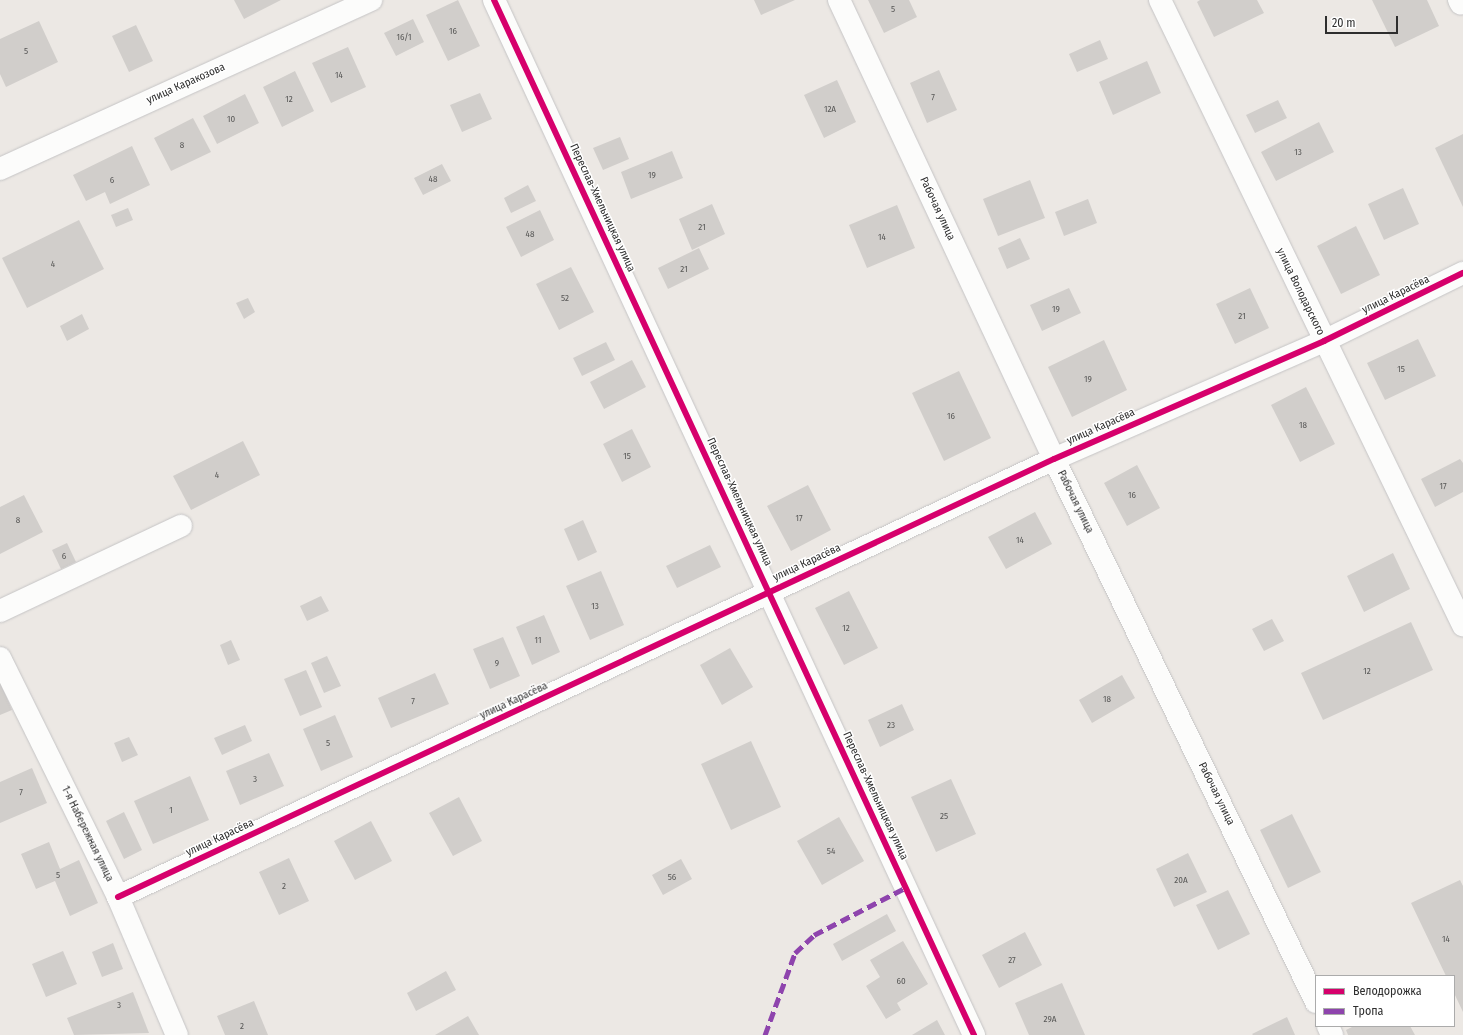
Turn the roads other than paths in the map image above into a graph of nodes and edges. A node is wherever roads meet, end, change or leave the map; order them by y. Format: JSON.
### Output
{"nodes":[{"id":1,"x":371,"y":0,"type":"edge"},
{"id":2,"x":494,"y":0,"type":"edge"},
{"id":3,"x":838,"y":0,"type":"edge"},
{"id":4,"x":1160,"y":0,"type":"edge"},
{"id":5,"x":0,"y":169,"type":"edge"},
{"id":6,"x":1463,"y":273,"type":"edge"},
{"id":7,"x":1324,"y":341,"type":"junction"},
{"id":8,"x":1054,"y":459,"type":"junction"},
{"id":9,"x":181,"y":526,"type":"dead end"},
{"id":10,"x":770,"y":592,"type":"junction"},
{"id":11,"x":0,"y":611,"type":"edge"},
{"id":12,"x":1463,"y":626,"type":"edge"},
{"id":13,"x":0,"y":658,"type":"edge"},
{"id":14,"x":118,"y":897,"type":"junction"},
{"id":15,"x":1315,"y":1000,"type":"edge"},
{"id":16,"x":177,"y":1035,"type":"edge"},
{"id":17,"x":974,"y":1035,"type":"edge"}],
"edges":[{"from":1,"to":5,"type":"street","name":"улица Каракозова"},
{"from":2,"to":10,"type":"street","name":"Переслав-Хмельницкая улица"},
{"from":3,"to":8,"type":"street","name":"Рабочая улица"},
{"from":4,"to":7,"type":"street","name":"улица Володарского"},
{"from":6,"to":7,"type":"street","name":"улица Карасёва"},
{"from":7,"to":8,"type":"street","name":"улица Карасёва"},
{"from":7,"to":12,"type":"street","name":"улица Володарского"},
{"from":8,"to":10,"type":"street","name":"улица Карасёва"},
{"from":8,"to":15,"type":"street","name":"Рабочая улица"},
{"from":9,"to":11,"type":"street"},
{"from":10,"to":14,"type":"street","name":"улица Карасёва"},
{"from":10,"to":17,"type":"street","name":"Переслав-Хмельницкая улица"},
{"from":13,"to":14,"type":"street","name":"1-я Набережная улица"},
{"from":14,"to":16,"type":"street","name":"1-я Набережная улица"}]}
